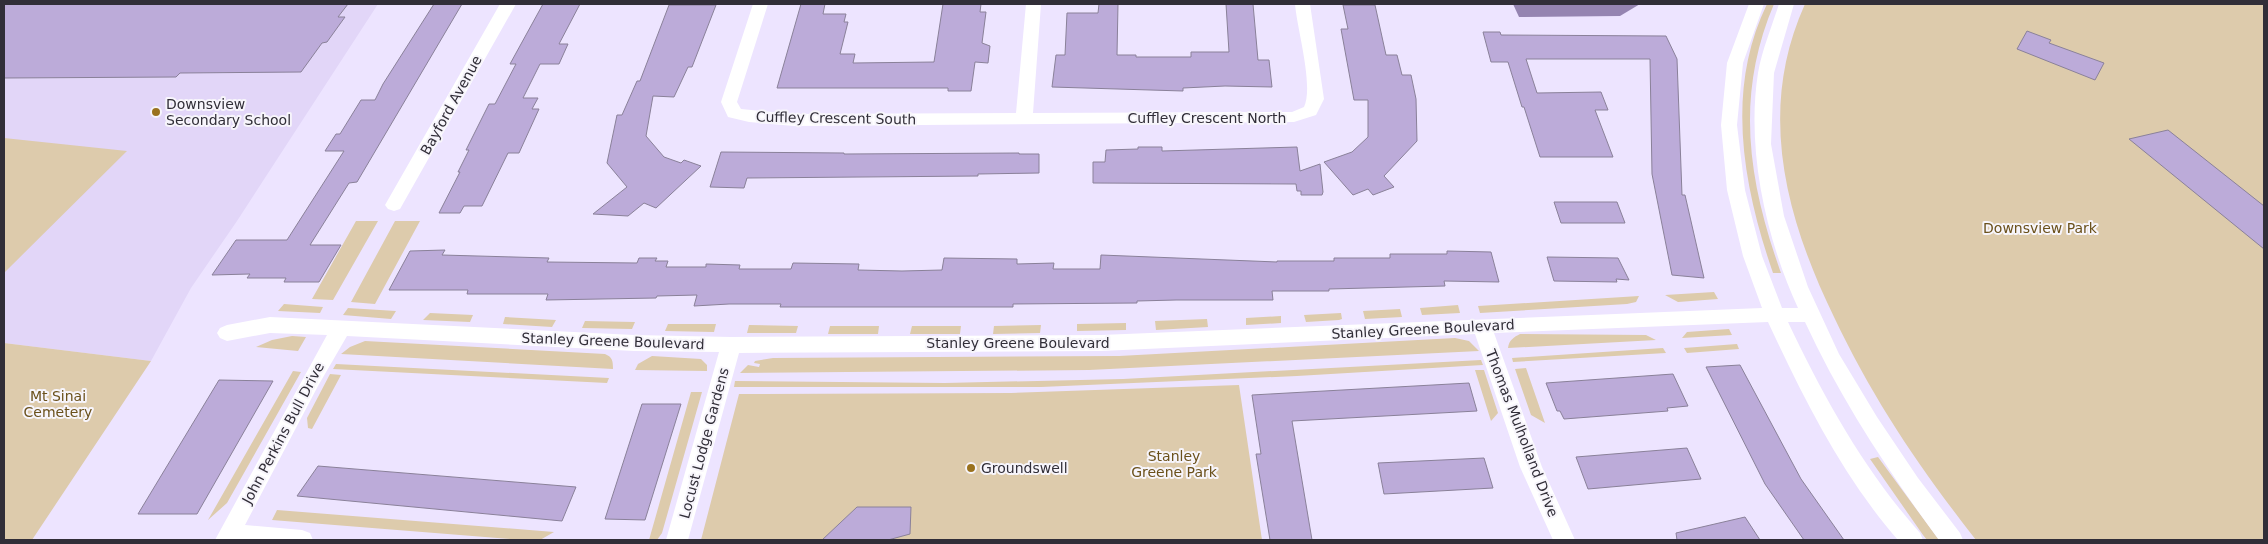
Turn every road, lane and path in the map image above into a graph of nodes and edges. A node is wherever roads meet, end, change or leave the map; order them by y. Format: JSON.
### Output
{"nodes":[{"id":1,"x":508,"y":4,"type":"edge"},
{"id":2,"x":760,"y":4,"type":"edge"},
{"id":3,"x":1033,"y":4,"type":"edge"},
{"id":4,"x":1302,"y":4,"type":"edge"},
{"id":5,"x":1756,"y":4,"type":"edge"},
{"id":6,"x":1787,"y":4,"type":"edge"},
{"id":7,"x":1024,"y":118,"type":"junction"},
{"id":8,"x":394,"y":205,"type":"dead end"},
{"id":9,"x":1774,"y":314,"type":"junction"},
{"id":10,"x":1811,"y":315,"type":"junction"},
{"id":11,"x":1482,"y":326,"type":"junction"},
{"id":12,"x":342,"y":327,"type":"junction"},
{"id":13,"x":226,"y":333,"type":"dead end"},
{"id":14,"x":731,"y":345,"type":"junction"},
{"id":15,"x":228,"y":537,"type":"edge"},
{"id":16,"x":302,"y":540,"type":"edge"},
{"id":17,"x":678,"y":540,"type":"edge"},
{"id":18,"x":1564,"y":540,"type":"edge"},
{"id":19,"x":1912,"y":540,"type":"edge"},
{"id":20,"x":1952,"y":540,"type":"edge"}],
"edges":[{"from":1,"to":8,"type":"street","name":"Bayford Avenue"},
{"from":2,"to":7,"type":"street","name":"Cuffley Crescent South"},
{"from":3,"to":7,"type":"street"},
{"from":4,"to":7,"type":"street","name":"Cuffley Crescent North"},
{"from":5,"to":9,"type":"street"},
{"from":6,"to":10,"type":"street"},
{"from":9,"to":10,"type":"street","name":"Stanley Greene Boulevard"},
{"from":9,"to":11,"type":"street","name":"Stanley Greene Boulevard"},
{"from":9,"to":19,"type":"street"},
{"from":10,"to":20,"type":"street"},
{"from":11,"to":14,"type":"street","name":"Stanley Greene Boulevard"},
{"from":11,"to":18,"type":"street","name":"Thomas Mulholland Drive"},
{"from":12,"to":13,"type":"street","name":"Stanley Greene Boulevard"},
{"from":12,"to":14,"type":"street","name":"Stanley Greene Boulevard"},
{"from":12,"to":15,"type":"street","name":"John Perkins Bull Drive"},
{"from":14,"to":17,"type":"street","name":"Locust Lodge Gardens"},
{"from":15,"to":16,"type":"street"}]}
